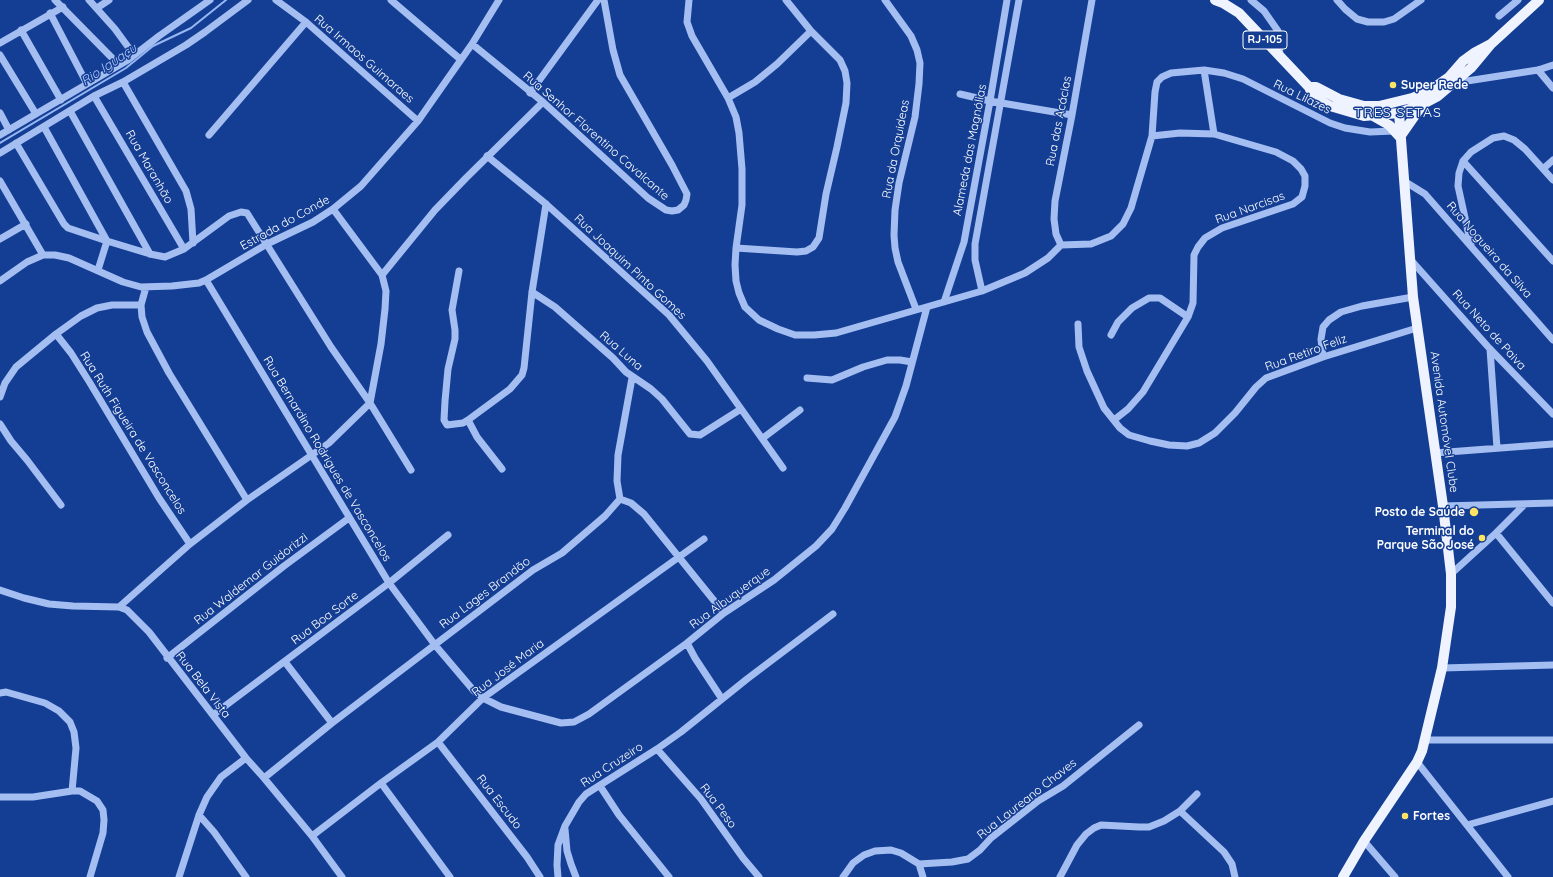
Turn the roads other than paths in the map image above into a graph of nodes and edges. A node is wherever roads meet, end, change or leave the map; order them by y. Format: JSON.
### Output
{"nodes":[{"id":1,"x":55,"y":0,"type":"edge"},
{"id":2,"x":89,"y":0,"type":"edge"},
{"id":3,"x":110,"y":0,"type":"edge"},
{"id":4,"x":210,"y":0,"type":"edge"},
{"id":5,"x":248,"y":0,"type":"edge"},
{"id":6,"x":276,"y":0,"type":"edge"},
{"id":7,"x":391,"y":0,"type":"edge"},
{"id":8,"x":499,"y":0,"type":"edge"},
{"id":9,"x":598,"y":0,"type":"edge"},
{"id":10,"x":604,"y":0,"type":"edge"},
{"id":11,"x":689,"y":0,"type":"edge"},
{"id":12,"x":786,"y":0,"type":"edge"},
{"id":13,"x":884,"y":0,"type":"edge"},
{"id":14,"x":1007,"y":0,"type":"edge"},
{"id":15,"x":1019,"y":0,"type":"edge"},
{"id":16,"x":1092,"y":0,"type":"edge"},
{"id":17,"x":1215,"y":0,"type":"edge"},
{"id":18,"x":1251,"y":0,"type":"edge"},
{"id":19,"x":1337,"y":0,"type":"edge"},
{"id":20,"x":1421,"y":0,"type":"edge"},
{"id":21,"x":1518,"y":0,"type":"edge"},
{"id":22,"x":1539,"y":0,"type":"edge"},
{"id":23,"x":62,"y":7,"type":"junction"},
{"id":24,"x":96,"y":8,"type":"junction"},
{"id":25,"x":50,"y":13,"type":"junction"},
{"id":26,"x":1499,"y":16,"type":"dead end"},
{"id":27,"x":306,"y":22,"type":"junction"},
{"id":28,"x":21,"y":30,"type":"junction"},
{"id":29,"x":811,"y":31,"type":"junction"},
{"id":30,"x":1,"y":42,"type":"edge"},
{"id":31,"x":472,"y":44,"type":"junction"},
{"id":32,"x":1491,"y":44,"type":"junction"},
{"id":33,"x":0,"y":55,"type":"edge"},
{"id":34,"x":134,"y":55,"type":"junction"},
{"id":35,"x":1280,"y":56,"type":"junction"},
{"id":36,"x":460,"y":59,"type":"junction"},
{"id":37,"x":119,"y":65,"type":"junction"},
{"id":38,"x":1553,"y":65,"type":"edge"},
{"id":39,"x":1204,"y":70,"type":"junction"},
{"id":40,"x":1538,"y":70,"type":"junction"},
{"id":41,"x":123,"y":82,"type":"junction"},
{"id":42,"x":1454,"y":83,"type":"junction"},
{"id":43,"x":87,"y":84,"type":"junction"},
{"id":44,"x":1309,"y":86,"type":"junction"},
{"id":45,"x":1553,"y":88,"type":"edge"},
{"id":46,"x":530,"y":93,"type":"junction"},
{"id":47,"x":960,"y":94,"type":"dead end"},
{"id":48,"x":94,"y":96,"type":"junction"},
{"id":49,"x":728,"y":98,"type":"junction"},
{"id":50,"x":1412,"y":98,"type":"junction"},
{"id":51,"x":61,"y":100,"type":"junction"},
{"id":52,"x":990,"y":101,"type":"junction"},
{"id":53,"x":543,"y":102,"type":"junction"},
{"id":54,"x":1001,"y":103,"type":"junction"},
{"id":55,"x":1423,"y":104,"type":"junction"},
{"id":56,"x":1379,"y":106,"type":"junction"},
{"id":57,"x":70,"y":111,"type":"junction"},
{"id":58,"x":0,"y":113,"type":"edge"},
{"id":59,"x":36,"y":114,"type":"junction"},
{"id":60,"x":1399,"y":114,"type":"junction"},
{"id":61,"x":1072,"y":115,"type":"junction"},
{"id":62,"x":1372,"y":116,"type":"junction"},
{"id":63,"x":418,"y":121,"type":"junction"},
{"id":64,"x":44,"y":127,"type":"junction"},
{"id":65,"x":9,"y":130,"type":"junction"},
{"id":66,"x":1214,"y":134,"type":"junction"},
{"id":67,"x":1397,"y":134,"type":"junction"},
{"id":68,"x":0,"y":135,"type":"edge"},
{"id":69,"x":209,"y":135,"type":"dead end"},
{"id":70,"x":1152,"y":136,"type":"junction"},
{"id":71,"x":16,"y":143,"type":"junction"},
{"id":72,"x":0,"y":153,"type":"edge"},
{"id":73,"x":487,"y":156,"type":"junction"},
{"id":74,"x":1553,"y":160,"type":"edge"},
{"id":75,"x":1463,"y":161,"type":"junction"},
{"id":76,"x":1544,"y":168,"type":"junction"},
{"id":77,"x":978,"y":170,"type":"junction"},
{"id":78,"x":988,"y":171,"type":"junction"},
{"id":79,"x":1553,"y":180,"type":"edge"},
{"id":80,"x":1404,"y":181,"type":"junction"},
{"id":81,"x":0,"y":182,"type":"edge"},
{"id":82,"x":546,"y":204,"type":"junction"},
{"id":83,"x":333,"y":209,"type":"junction"},
{"id":84,"x":26,"y":224,"type":"junction"},
{"id":85,"x":0,"y":239,"type":"edge"},
{"id":86,"x":107,"y":241,"type":"junction"},
{"id":87,"x":193,"y":242,"type":"junction"},
{"id":88,"x":267,"y":244,"type":"junction"},
{"id":89,"x":1061,"y":245,"type":"junction"},
{"id":90,"x":1471,"y":246,"type":"junction"},
{"id":91,"x":736,"y":248,"type":"junction"},
{"id":92,"x":184,"y":249,"type":"junction"},
{"id":93,"x":150,"y":254,"type":"junction"},
{"id":94,"x":42,"y":255,"type":"junction"},
{"id":95,"x":1410,"y":259,"type":"junction"},
{"id":96,"x":1553,"y":261,"type":"edge"},
{"id":97,"x":98,"y":270,"type":"junction"},
{"id":98,"x":459,"y":271,"type":"dead end"},
{"id":99,"x":382,"y":275,"type":"junction"},
{"id":100,"x":206,"y":280,"type":"junction"},
{"id":101,"x":0,"y":281,"type":"edge"},
{"id":102,"x":146,"y":287,"type":"junction"},
{"id":103,"x":982,"y":291,"type":"junction"},
{"id":104,"x":532,"y":292,"type":"junction"},
{"id":105,"x":1413,"y":297,"type":"junction"},
{"id":106,"x":944,"y":302,"type":"junction"},
{"id":107,"x":141,"y":305,"type":"junction"},
{"id":108,"x":927,"y":308,"type":"junction"},
{"id":109,"x":916,"y":309,"type":"junction"},
{"id":110,"x":1188,"y":317,"type":"junction"},
{"id":111,"x":1078,"y":324,"type":"dead end"},
{"id":112,"x":1417,"y":328,"type":"junction"},
{"id":113,"x":56,"y":334,"type":"junction"},
{"id":114,"x":1111,"y":335,"type":"dead end"},
{"id":115,"x":1553,"y":340,"type":"edge"},
{"id":116,"x":1490,"y":349,"type":"junction"},
{"id":117,"x":1323,"y":357,"type":"junction"},
{"id":118,"x":912,"y":362,"type":"junction"},
{"id":119,"x":632,"y":378,"type":"junction"},
{"id":120,"x":807,"y":378,"type":"dead end"},
{"id":121,"x":0,"y":397,"type":"edge"},
{"id":122,"x":370,"y":402,"type":"junction"},
{"id":123,"x":741,"y":409,"type":"junction"},
{"id":124,"x":800,"y":410,"type":"dead end"},
{"id":125,"x":1553,"y":414,"type":"edge"},
{"id":126,"x":468,"y":420,"type":"junction"},
{"id":127,"x":1114,"y":420,"type":"junction"},
{"id":128,"x":0,"y":424,"type":"edge"},
{"id":129,"x":763,"y":438,"type":"junction"},
{"id":130,"x":1553,"y":444,"type":"edge"},
{"id":131,"x":1496,"y":448,"type":"junction"},
{"id":132,"x":1435,"y":453,"type":"junction"},
{"id":133,"x":311,"y":454,"type":"junction"},
{"id":134,"x":783,"y":468,"type":"dead end"},
{"id":135,"x":502,"y":469,"type":"dead end"},
{"id":136,"x":411,"y":470,"type":"dead end"},
{"id":137,"x":620,"y":499,"type":"junction"},
{"id":138,"x":247,"y":500,"type":"junction"},
{"id":139,"x":1553,"y":503,"type":"edge"},
{"id":140,"x":61,"y":505,"type":"dead end"},
{"id":141,"x":1524,"y":505,"type":"junction"},
{"id":142,"x":1443,"y":506,"type":"junction"},
{"id":143,"x":349,"y":518,"type":"junction"},
{"id":144,"x":1496,"y":533,"type":"junction"},
{"id":145,"x":448,"y":535,"type":"dead end"},
{"id":146,"x":704,"y":539,"type":"dead end"},
{"id":147,"x":190,"y":544,"type":"junction"},
{"id":148,"x":678,"y":558,"type":"junction"},
{"id":149,"x":1451,"y":574,"type":"junction"},
{"id":150,"x":389,"y":584,"type":"junction"},
{"id":151,"x":0,"y":590,"type":"edge"},
{"id":152,"x":1553,"y":603,"type":"edge"},
{"id":153,"x":119,"y":607,"type":"junction"},
{"id":154,"x":724,"y":613,"type":"junction"},
{"id":155,"x":833,"y":614,"type":"dead end"},
{"id":156,"x":687,"y":644,"type":"junction"},
{"id":157,"x":435,"y":645,"type":"junction"},
{"id":158,"x":168,"y":658,"type":"junction"},
{"id":159,"x":285,"y":662,"type":"junction"},
{"id":160,"x":1553,"y":665,"type":"edge"},
{"id":161,"x":1442,"y":668,"type":"junction"},
{"id":162,"x":0,"y":693,"type":"edge"},
{"id":163,"x":483,"y":698,"type":"junction"},
{"id":164,"x":722,"y":699,"type":"junction"},
{"id":165,"x":213,"y":715,"type":"junction"},
{"id":166,"x":332,"y":723,"type":"junction"},
{"id":167,"x":1139,"y":725,"type":"dead end"},
{"id":168,"x":1425,"y":740,"type":"junction"},
{"id":169,"x":1553,"y":740,"type":"edge"},
{"id":170,"x":438,"y":742,"type":"junction"},
{"id":171,"x":657,"y":749,"type":"junction"},
{"id":172,"x":246,"y":758,"type":"junction"},
{"id":173,"x":1417,"y":762,"type":"junction"},
{"id":174,"x":264,"y":778,"type":"junction"},
{"id":175,"x":381,"y":783,"type":"junction"},
{"id":176,"x":600,"y":786,"type":"junction"},
{"id":177,"x":72,"y":791,"type":"junction"},
{"id":178,"x":1197,"y":794,"type":"dead end"},
{"id":179,"x":0,"y":797,"type":"edge"},
{"id":180,"x":1553,"y":801,"type":"edge"},
{"id":181,"x":1180,"y":811,"type":"junction"},
{"id":182,"x":199,"y":816,"type":"junction"},
{"id":183,"x":1467,"y":825,"type":"junction"},
{"id":184,"x":565,"y":826,"type":"junction"},
{"id":185,"x":312,"y":836,"type":"junction"},
{"id":186,"x":1364,"y":841,"type":"junction"},
{"id":187,"x":919,"y":864,"type":"junction"},
{"id":188,"x":90,"y":877,"type":"edge"},
{"id":189,"x":180,"y":877,"type":"edge"},
{"id":190,"x":246,"y":877,"type":"edge"},
{"id":191,"x":342,"y":877,"type":"edge"},
{"id":192,"x":450,"y":877,"type":"edge"},
{"id":193,"x":540,"y":877,"type":"edge"},
{"id":194,"x":558,"y":877,"type":"edge"},
{"id":195,"x":576,"y":877,"type":"edge"},
{"id":196,"x":668,"y":877,"type":"edge"},
{"id":197,"x":759,"y":877,"type":"edge"},
{"id":198,"x":843,"y":877,"type":"edge"},
{"id":199,"x":923,"y":877,"type":"edge"},
{"id":200,"x":1060,"y":877,"type":"edge"},
{"id":201,"x":1235,"y":877,"type":"edge"},
{"id":202,"x":1343,"y":877,"type":"edge"},
{"id":203,"x":1395,"y":877,"type":"edge"},
{"id":204,"x":1507,"y":877,"type":"edge"}],
"edges":[{"from":1,"to":23,"type":"street"},
{"from":2,"to":24,"type":"street"},
{"from":3,"to":24,"type":"street"},
{"from":4,"to":34,"type":"street"},
{"from":5,"to":41,"type":"street"},
{"from":6,"to":27,"type":"street","name":"Rua Irmaos Guimaraes"},
{"from":7,"to":36,"type":"street"},
{"from":8,"to":31,"type":"street","name":"Estrada do Conde"},
{"from":9,"to":46,"type":"street"},
{"from":10,"to":53,"type":"street","name":"Rua Senhor Florentino Cavalcante"},
{"from":11,"to":49,"type":"street"},
{"from":12,"to":29,"type":"street"},
{"from":13,"to":109,"type":"street","name":"Rua da Orquideas"},
{"from":14,"to":52,"type":"street","name":"Alameda das Magnólias"},
{"from":15,"to":54,"type":"street","name":"Alameda das Magnólias"},
{"from":16,"to":61,"type":"street","name":"Rua das Acácias"},
{"from":17,"to":35,"type":"main road","number":"RJ-105"},
{"from":18,"to":35,"type":"street"},
{"from":19,"to":20,"type":"street"},
{"from":21,"to":26,"type":"street"},
{"from":22,"to":32,"type":"main road","number":"RJ-105"},
{"from":23,"to":25,"type":"street"},
{"from":23,"to":37,"type":"street"},
{"from":24,"to":34,"type":"street"},
{"from":25,"to":28,"type":"street"},
{"from":25,"to":43,"type":"street"},
{"from":27,"to":63,"type":"street","name":"Rua Irmaos Guimaraes"},
{"from":27,"to":69,"type":"street"},
{"from":28,"to":30,"type":"street"},
{"from":28,"to":51,"type":"street"},
{"from":29,"to":49,"type":"street"},
{"from":29,"to":91,"type":"street"},
{"from":31,"to":36,"type":"street","name":"Estrada do Conde"},
{"from":31,"to":46,"type":"street","name":"Rua Senhor Florentino Cavalcante"},
{"from":32,"to":42,"type":"main road","number":"RJ-105"},
{"from":32,"to":50,"type":"main road","number":"RJ-105"},
{"from":33,"to":59,"type":"street"},
{"from":34,"to":37,"type":"street"},
{"from":35,"to":44,"type":"main road","number":"RJ-105"},
{"from":36,"to":63,"type":"street","name":"Estrada do Conde"},
{"from":37,"to":43,"type":"street"},
{"from":38,"to":40,"type":"street"},
{"from":39,"to":66,"type":"street"},
{"from":39,"to":67,"type":"street","name":"Rua Lilazes"},
{"from":39,"to":70,"type":"street","name":"Rua Lilazes"},
{"from":40,"to":42,"type":"street"},
{"from":40,"to":45,"type":"street"},
{"from":41,"to":48,"type":"street"},
{"from":41,"to":87,"type":"street"},
{"from":42,"to":55,"type":"main road","number":"RJ-105"},
{"from":43,"to":51,"type":"street"},
{"from":44,"to":56,"type":"main road","number":"RJ-105"},
{"from":44,"to":62,"type":"main road","number":"RJ-105"},
{"from":46,"to":53,"type":"street","name":"Rua Senhor Florentino Cavalcante"},
{"from":47,"to":52,"type":"street"},
{"from":48,"to":57,"type":"street"},
{"from":48,"to":92,"type":"street","name":"Rua Maranhão"},
{"from":49,"to":91,"type":"street"},
{"from":50,"to":56,"type":"main road","number":"RJ-105"},
{"from":50,"to":60,"type":"main road"},
{"from":51,"to":59,"type":"street"},
{"from":52,"to":54,"type":"street"},
{"from":52,"to":77,"type":"street","name":"Alameda das Magnólias"},
{"from":53,"to":73,"type":"street"},
{"from":54,"to":61,"type":"street"},
{"from":54,"to":78,"type":"street","name":"Alameda das Magnólias"},
{"from":55,"to":60,"type":"main road","number":"RJ-105"},
{"from":55,"to":67,"type":"main road"},
{"from":56,"to":60,"type":"main road"},
{"from":57,"to":64,"type":"street"},
{"from":57,"to":93,"type":"street"},
{"from":58,"to":65,"type":"street"},
{"from":59,"to":65,"type":"street"},
{"from":60,"to":62,"type":"main road","number":"RJ-105"},
{"from":60,"to":67,"type":"main road","name":"Avenida Automóvel Clube"},
{"from":61,"to":89,"type":"street","name":"Rua das Acácias"},
{"from":62,"to":67,"type":"main road"},
{"from":63,"to":83,"type":"street","name":"Estrada do Conde"},
{"from":64,"to":71,"type":"street"},
{"from":64,"to":86,"type":"street"},
{"from":65,"to":68,"type":"street"},
{"from":66,"to":70,"type":"street","name":"Rua Narcisas"},
{"from":66,"to":110,"type":"street","name":"Rua Narcisas"},
{"from":67,"to":80,"type":"main road","name":"Avenida Automóvel Clube"},
{"from":70,"to":89,"type":"street"},
{"from":71,"to":72,"type":"street"},
{"from":71,"to":86,"type":"street"},
{"from":73,"to":82,"type":"street","name":"Rua Joaquim Pinto Gomes"},
{"from":73,"to":99,"type":"street"},
{"from":74,"to":76,"type":"street"},
{"from":75,"to":76,"type":"street"},
{"from":75,"to":90,"type":"street"},
{"from":75,"to":96,"type":"street"},
{"from":76,"to":79,"type":"street"},
{"from":77,"to":78,"type":"street"},
{"from":77,"to":106,"type":"street","name":"Alameda das Magnólias"},
{"from":78,"to":103,"type":"street","name":"Alameda das Magnólias"},
{"from":80,"to":90,"type":"street","name":"Rua Nogueira da Silva"},
{"from":80,"to":95,"type":"main road","name":"Avenida Automóvel Clube"},
{"from":81,"to":84,"type":"street"},
{"from":82,"to":104,"type":"street"},
{"from":82,"to":123,"type":"street","name":"Rua Joaquim Pinto Gomes"},
{"from":83,"to":88,"type":"street","name":"Estrada do Conde"},
{"from":83,"to":99,"type":"street"},
{"from":84,"to":85,"type":"street"},
{"from":84,"to":94,"type":"street"},
{"from":86,"to":93,"type":"street"},
{"from":86,"to":97,"type":"street"},
{"from":87,"to":88,"type":"street"},
{"from":87,"to":92,"type":"street"},
{"from":88,"to":100,"type":"street","name":"Estrada do Conde"},
{"from":88,"to":122,"type":"street"},
{"from":89,"to":103,"type":"street"},
{"from":90,"to":115,"type":"street","name":"Rua Nogueira da Silva"},
{"from":91,"to":109,"type":"street"},
{"from":92,"to":93,"type":"street"},
{"from":94,"to":97,"type":"street","name":"Estrada do Conde"},
{"from":94,"to":101,"type":"street"},
{"from":95,"to":105,"type":"main road","name":"Avenida Automóvel Clube"},
{"from":95,"to":116,"type":"street","name":"Rua Neto de Paiva"},
{"from":97,"to":102,"type":"street","name":"Estrada do Conde"},
{"from":98,"to":126,"type":"street"},
{"from":99,"to":122,"type":"street"},
{"from":100,"to":102,"type":"street","name":"Estrada do Conde"},
{"from":100,"to":133,"type":"street","name":"Rua Bernardino Rodrigues de Vasconcelos"},
{"from":102,"to":107,"type":"street"},
{"from":103,"to":106,"type":"street"},
{"from":104,"to":119,"type":"street","name":"Rua Luna"},
{"from":104,"to":126,"type":"street"},
{"from":105,"to":112,"type":"main road","name":"Avenida Automóvel Clube"},
{"from":105,"to":117,"type":"street"},
{"from":106,"to":108,"type":"street"},
{"from":107,"to":113,"type":"street"},
{"from":107,"to":138,"type":"street"},
{"from":108,"to":109,"type":"street"},
{"from":108,"to":118,"type":"street","name":"Rua Albuquerque"},
{"from":110,"to":114,"type":"street"},
{"from":110,"to":127,"type":"street","name":"Rua Narcisas"},
{"from":111,"to":127,"type":"street","name":"Rua Retiro Feliz"},
{"from":112,"to":117,"type":"street","name":"Rua Retiro Feliz"},
{"from":112,"to":132,"type":"main road","name":"Avenida Automóvel Clube"},
{"from":113,"to":121,"type":"street"},
{"from":113,"to":147,"type":"street","name":"Rua Ruth Figueira de Vasconcelos"},
{"from":116,"to":125,"type":"street","name":"Rua Neto de Paiva"},
{"from":116,"to":131,"type":"street"},
{"from":117,"to":127,"type":"street","name":"Rua Retiro Feliz"},
{"from":118,"to":120,"type":"street"},
{"from":118,"to":154,"type":"street","name":"Rua Albuquerque"},
{"from":119,"to":123,"type":"street","name":"Rua Luna"},
{"from":119,"to":137,"type":"street"},
{"from":122,"to":133,"type":"street"},
{"from":122,"to":136,"type":"street"},
{"from":123,"to":129,"type":"street","name":"Rua Joaquim Pinto Gomes"},
{"from":124,"to":129,"type":"street"},
{"from":126,"to":135,"type":"street"},
{"from":128,"to":140,"type":"street"},
{"from":129,"to":134,"type":"street","name":"Rua Joaquim Pinto Gomes"},
{"from":130,"to":131,"type":"street"},
{"from":131,"to":132,"type":"street"},
{"from":132,"to":142,"type":"main road","name":"Avenida Automóvel Clube"},
{"from":133,"to":138,"type":"street"},
{"from":133,"to":143,"type":"street","name":"Rua Bernardino Rodrigues de Vasconcelos"},
{"from":137,"to":148,"type":"street"},
{"from":137,"to":157,"type":"street","name":"Rua Lages Brandão"},
{"from":138,"to":147,"type":"street"},
{"from":139,"to":141,"type":"street"},
{"from":141,"to":142,"type":"street"},
{"from":141,"to":144,"type":"street"},
{"from":142,"to":149,"type":"main road","name":"Avenida Automóvel Clube"},
{"from":143,"to":150,"type":"street","name":"Rua Bernardino Rodrigues de Vasconcelos"},
{"from":143,"to":158,"type":"street","name":"Rua Waldemar Guidorizzi"},
{"from":144,"to":149,"type":"street"},
{"from":144,"to":152,"type":"street"},
{"from":145,"to":150,"type":"street","name":"Rua Boa Sorte"},
{"from":146,"to":148,"type":"street","name":"Rua José Maria"},
{"from":147,"to":153,"type":"street"},
{"from":148,"to":154,"type":"street"},
{"from":148,"to":163,"type":"street","name":"Rua José Maria"},
{"from":149,"to":161,"type":"main road","name":"Avenida Automóvel Clube"},
{"from":150,"to":157,"type":"street","name":"Rua Bernardino Rodrigues de Vasconcelos"},
{"from":150,"to":159,"type":"street","name":"Rua Boa Sorte"},
{"from":151,"to":153,"type":"street"},
{"from":153,"to":158,"type":"street","name":"Rua Bela Vista"},
{"from":154,"to":156,"type":"street","name":"Rua Albuquerque"},
{"from":155,"to":164,"type":"street","name":"Rua Cruzeiro"},
{"from":156,"to":163,"type":"street","name":"Rua Albuquerque"},
{"from":156,"to":164,"type":"street"},
{"from":157,"to":163,"type":"street","name":"Rua Albuquerque"},
{"from":157,"to":166,"type":"street","name":"Rua Lages Brandão"},
{"from":158,"to":165,"type":"street","name":"Rua Bela Vista"},
{"from":159,"to":165,"type":"street","name":"Rua Boa Sorte"},
{"from":159,"to":166,"type":"street"},
{"from":160,"to":161,"type":"street"},
{"from":161,"to":168,"type":"main road","name":"Avenida Automóvel Clube"},
{"from":162,"to":177,"type":"street"},
{"from":163,"to":170,"type":"street","name":"Rua José Maria"},
{"from":164,"to":171,"type":"street","name":"Rua Cruzeiro"},
{"from":165,"to":172,"type":"street","name":"Rua Bela Vista"},
{"from":166,"to":174,"type":"street","name":"Rua Lages Brandão"},
{"from":167,"to":187,"type":"street","name":"Rua Laureano Chaves"},
{"from":168,"to":169,"type":"street"},
{"from":168,"to":173,"type":"main road","name":"Avenida Automóvel Clube"},
{"from":170,"to":175,"type":"street","name":"Rua José Maria"},
{"from":170,"to":193,"type":"street","name":"Rua Escudo"},
{"from":171,"to":176,"type":"street","name":"Rua Cruzeiro"},
{"from":171,"to":197,"type":"street","name":"Rua Peso"},
{"from":172,"to":174,"type":"street","name":"Rua Bela Vista"},
{"from":172,"to":182,"type":"street"},
{"from":173,"to":183,"type":"street"},
{"from":173,"to":186,"type":"main road","name":"Avenida Automóvel Clube"},
{"from":174,"to":185,"type":"street","name":"Rua Bela Vista"},
{"from":175,"to":185,"type":"street","name":"Rua José Maria"},
{"from":175,"to":192,"type":"street"},
{"from":176,"to":184,"type":"street","name":"Rua Cruzeiro"},
{"from":176,"to":196,"type":"street"},
{"from":177,"to":179,"type":"street"},
{"from":177,"to":188,"type":"street"},
{"from":178,"to":181,"type":"street"},
{"from":180,"to":183,"type":"street"},
{"from":181,"to":200,"type":"street"},
{"from":181,"to":201,"type":"street"},
{"from":182,"to":189,"type":"street"},
{"from":182,"to":190,"type":"street"},
{"from":183,"to":204,"type":"street"},
{"from":184,"to":194,"type":"street","name":"Rua Cruzeiro"},
{"from":184,"to":195,"type":"street"},
{"from":185,"to":191,"type":"street","name":"Rua Bela Vista"},
{"from":186,"to":202,"type":"main road","name":"Avenida Automóvel Clube"},
{"from":186,"to":203,"type":"street"},
{"from":187,"to":198,"type":"street"},
{"from":187,"to":199,"type":"street"}]}
